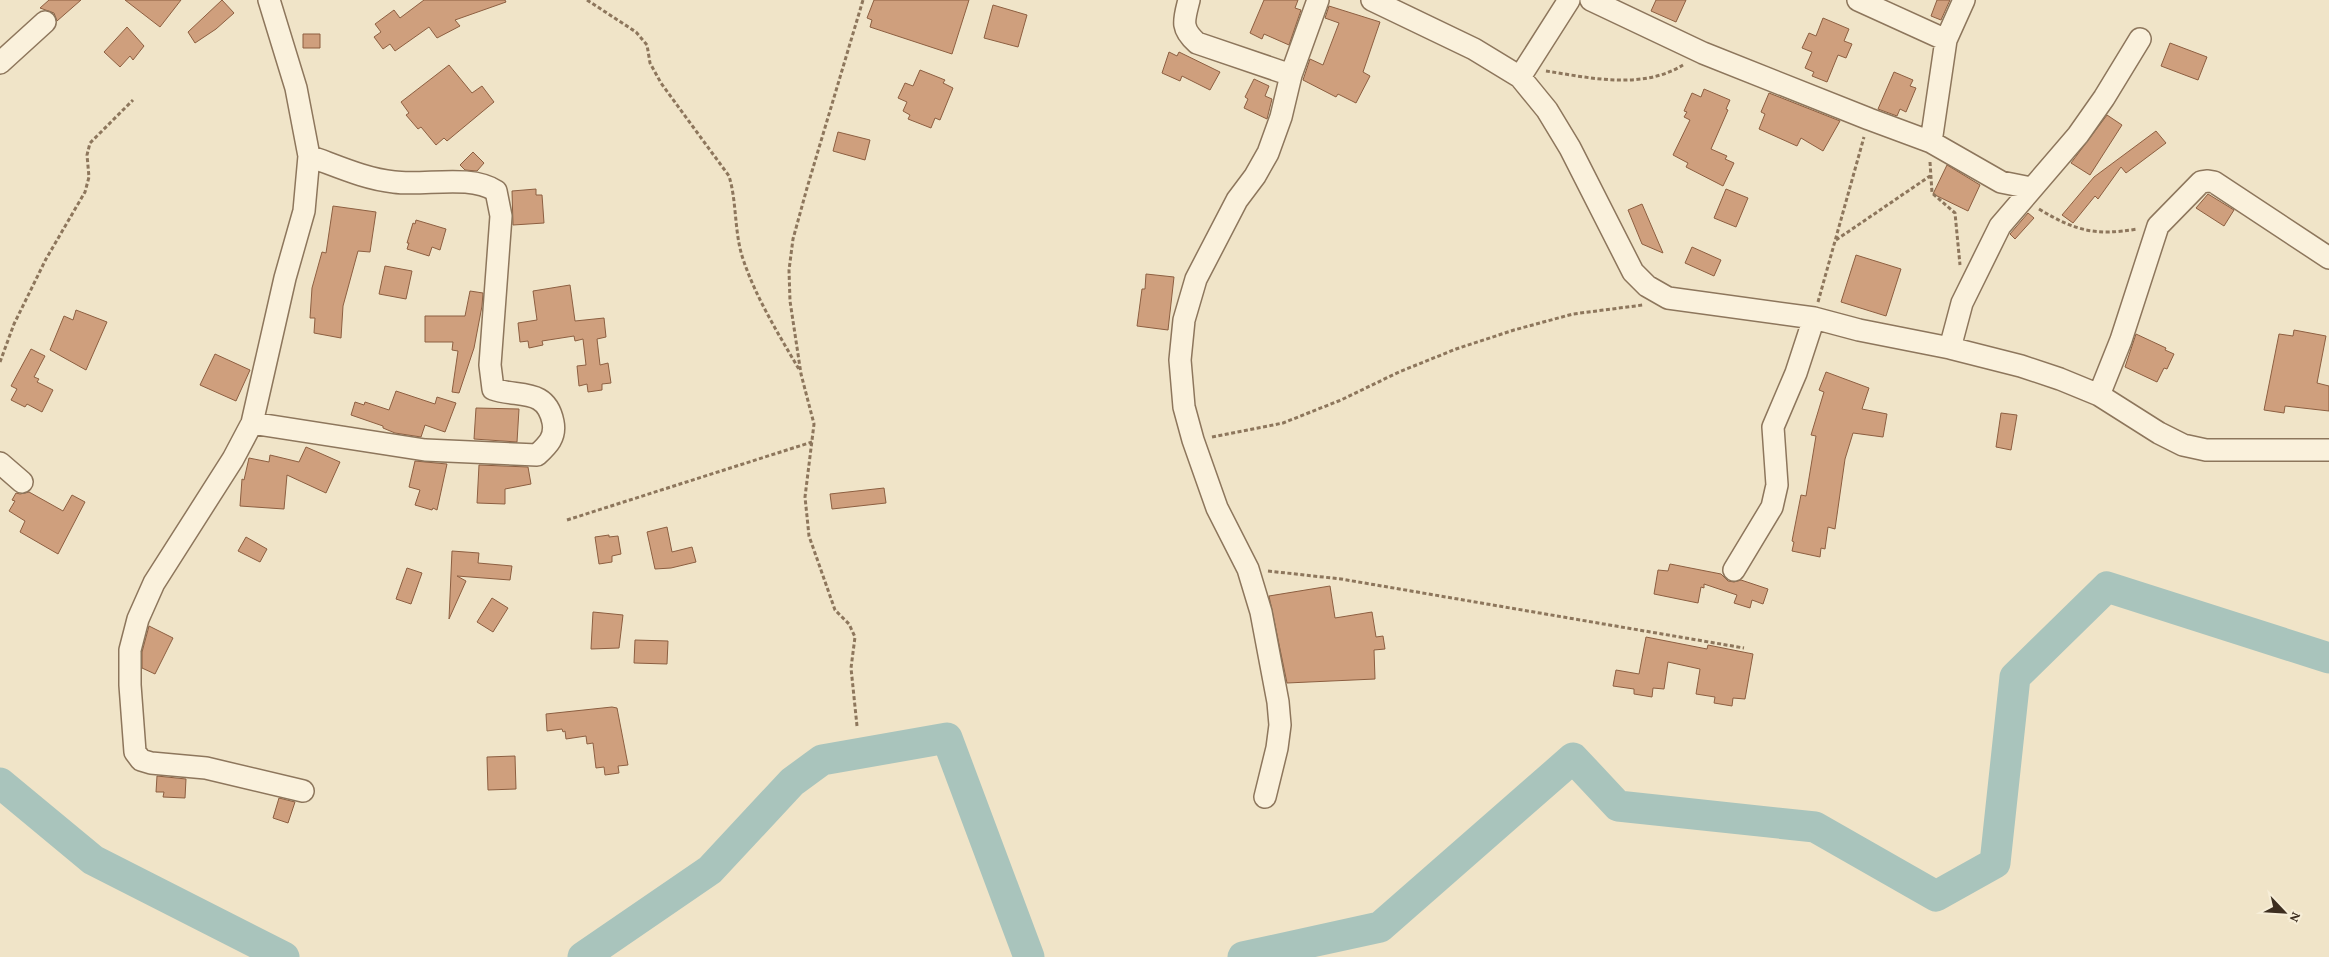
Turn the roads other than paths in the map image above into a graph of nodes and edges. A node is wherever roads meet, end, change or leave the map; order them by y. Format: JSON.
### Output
{"nodes":[{"id":1,"x":269,"y":0,"type":"edge"},
{"id":2,"x":1189,"y":0,"type":"edge"},
{"id":3,"x":1318,"y":0,"type":"edge"},
{"id":4,"x":1372,"y":0,"type":"edge"},
{"id":5,"x":1569,"y":0,"type":"edge"},
{"id":6,"x":1591,"y":0,"type":"edge"},
{"id":7,"x":1858,"y":0,"type":"edge"},
{"id":8,"x":1961,"y":2,"type":"edge"},
{"id":9,"x":45,"y":22,"type":"dead end"},
{"id":10,"x":2140,"y":39,"type":"dead end"},
{"id":11,"x":1946,"y":40,"type":"junction"},
{"id":12,"x":0,"y":63,"type":"edge"},
{"id":13,"x":1523,"y":73,"type":"junction"},
{"id":14,"x":1291,"y":75,"type":"junction"},
{"id":15,"x":1931,"y":142,"type":"junction"},
{"id":16,"x":309,"y":156,"type":"junction"},
{"id":17,"x":2026,"y":193,"type":"junction"},
{"id":18,"x":2329,"y":258,"type":"edge"},
{"id":19,"x":1814,"y":318,"type":"junction"},
{"id":20,"x":1950,"y":348,"type":"junction"},
{"id":21,"x":2099,"y":395,"type":"junction"},
{"id":22,"x":252,"y":423,"type":"junction"},
{"id":23,"x":2329,"y":450,"type":"edge"},
{"id":24,"x":0,"y":463,"type":"edge"},
{"id":25,"x":22,"y":482,"type":"dead end"},
{"id":26,"x":1734,"y":570,"type":"dead end"},
{"id":27,"x":303,"y":791,"type":"dead end"},
{"id":28,"x":1265,"y":796,"type":"dead end"}],
"edges":[{"from":1,"to":16,"type":"street"},
{"from":2,"to":14,"type":"street"},
{"from":3,"to":14,"type":"street"},
{"from":4,"to":13,"type":"street"},
{"from":5,"to":13,"type":"street"},
{"from":6,"to":15,"type":"street"},
{"from":7,"to":11,"type":"street"},
{"from":8,"to":11,"type":"street"},
{"from":9,"to":12,"type":"street"},
{"from":10,"to":17,"type":"street"},
{"from":11,"to":15,"type":"street"},
{"from":13,"to":19,"type":"street"},
{"from":14,"to":28,"type":"street"},
{"from":15,"to":17,"type":"street"},
{"from":16,"to":22,"type":"street"},
{"from":16,"to":22,"type":"street"},
{"from":17,"to":20,"type":"street"},
{"from":18,"to":21,"type":"street"},
{"from":19,"to":20,"type":"street"},
{"from":19,"to":26,"type":"street"},
{"from":20,"to":21,"type":"street"},
{"from":21,"to":23,"type":"street"},
{"from":22,"to":27,"type":"street"},
{"from":24,"to":25,"type":"street"}]}
